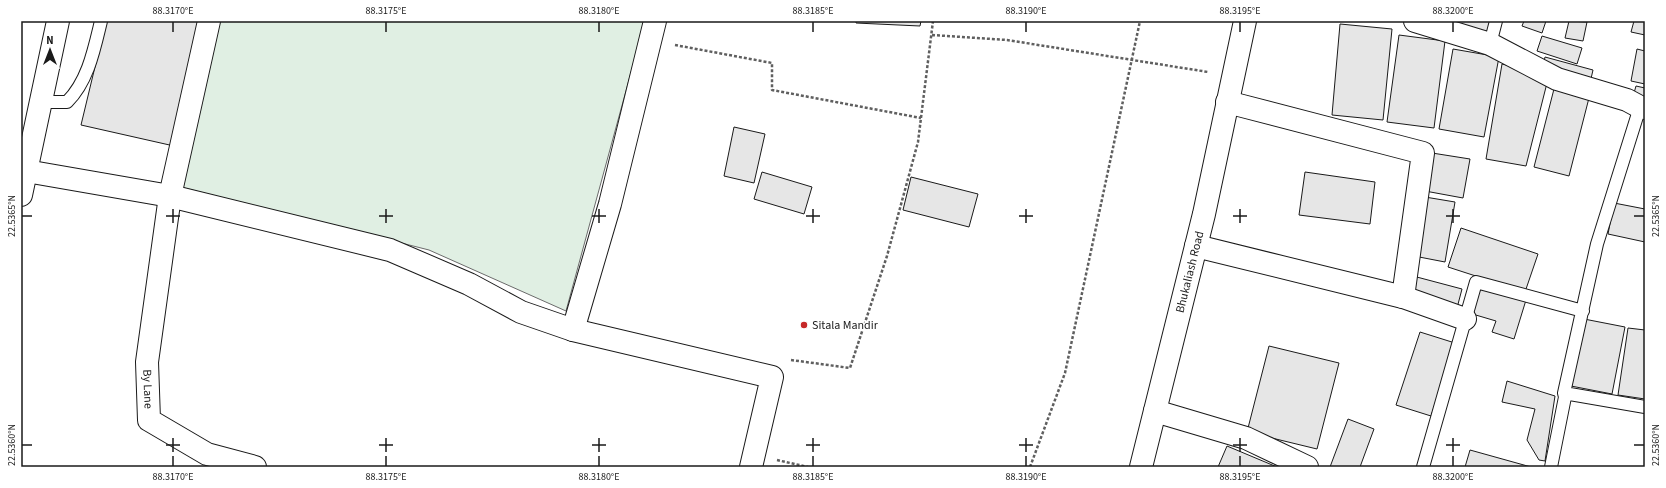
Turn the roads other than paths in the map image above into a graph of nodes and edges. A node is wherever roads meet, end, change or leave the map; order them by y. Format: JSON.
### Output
{"nodes":[{"id":1,"x":58,"y":21,"type":"edge"},
{"id":2,"x":101,"y":21,"type":"edge"},
{"id":3,"x":209,"y":21,"type":"edge"},
{"id":4,"x":1245,"y":21,"type":"edge"},
{"id":5,"x":1415,"y":21,"type":"edge"},
{"id":6,"x":1496,"y":21,"type":"edge"},
{"id":7,"x":653,"y":31,"type":"edge"},
{"id":8,"x":1490,"y":44,"type":"junction"},
{"id":9,"x":40,"y":102,"type":"junction"},
{"id":10,"x":1227,"y":102,"type":"junction"},
{"id":11,"x":1643,"y":108,"type":"edge"},
{"id":12,"x":26,"y":171,"type":"junction"},
{"id":13,"x":21,"y":195,"type":"edge"},
{"id":14,"x":170,"y":196,"type":"junction"},
{"id":15,"x":1196,"y":246,"type":"junction"},
{"id":16,"x":1403,"y":297,"type":"junction"},
{"id":17,"x":1582,"y":311,"type":"junction"},
{"id":18,"x":1465,"y":319,"type":"junction"},
{"id":19,"x":573,"y":330,"type":"junction"},
{"id":20,"x":1564,"y":393,"type":"junction"},
{"id":21,"x":1645,"y":407,"type":"edge"},
{"id":22,"x":1155,"y":411,"type":"junction"},
{"id":23,"x":752,"y":461,"type":"edge"},
{"id":24,"x":254,"y":467,"type":"edge"},
{"id":25,"x":1141,"y":467,"type":"edge"},
{"id":26,"x":1307,"y":467,"type":"edge"},
{"id":27,"x":1423,"y":467,"type":"edge"},
{"id":28,"x":1551,"y":467,"type":"edge"}],
"edges":[{"from":1,"to":9,"type":"street"},
{"from":2,"to":9,"type":"lane"},
{"from":3,"to":14,"type":"street"},
{"from":4,"to":10,"type":"street","name":"Bhukaliash Road"},
{"from":5,"to":8,"type":"street"},
{"from":6,"to":8,"type":"lane"},
{"from":7,"to":19,"type":"street"},
{"from":8,"to":11,"type":"street"},
{"from":9,"to":12,"type":"street"},
{"from":10,"to":15,"type":"street","name":"Bhukaliash Road"},
{"from":10,"to":16,"type":"street"},
{"from":11,"to":17,"type":"lane"},
{"from":12,"to":13,"type":"street"},
{"from":12,"to":14,"type":"street"},
{"from":14,"to":19,"type":"street"},
{"from":14,"to":24,"type":"street","name":"By Lane"},
{"from":15,"to":16,"type":"street"},
{"from":15,"to":22,"type":"street","name":"Bhukaliash Road"},
{"from":16,"to":18,"type":"street"},
{"from":17,"to":18,"type":"lane"},
{"from":17,"to":20,"type":"lane"},
{"from":18,"to":27,"type":"lane"},
{"from":19,"to":23,"type":"street"},
{"from":20,"to":21,"type":"lane"},
{"from":20,"to":28,"type":"lane"},
{"from":22,"to":25,"type":"street","name":"Bhukaliash Road"},
{"from":22,"to":26,"type":"street"}]}
